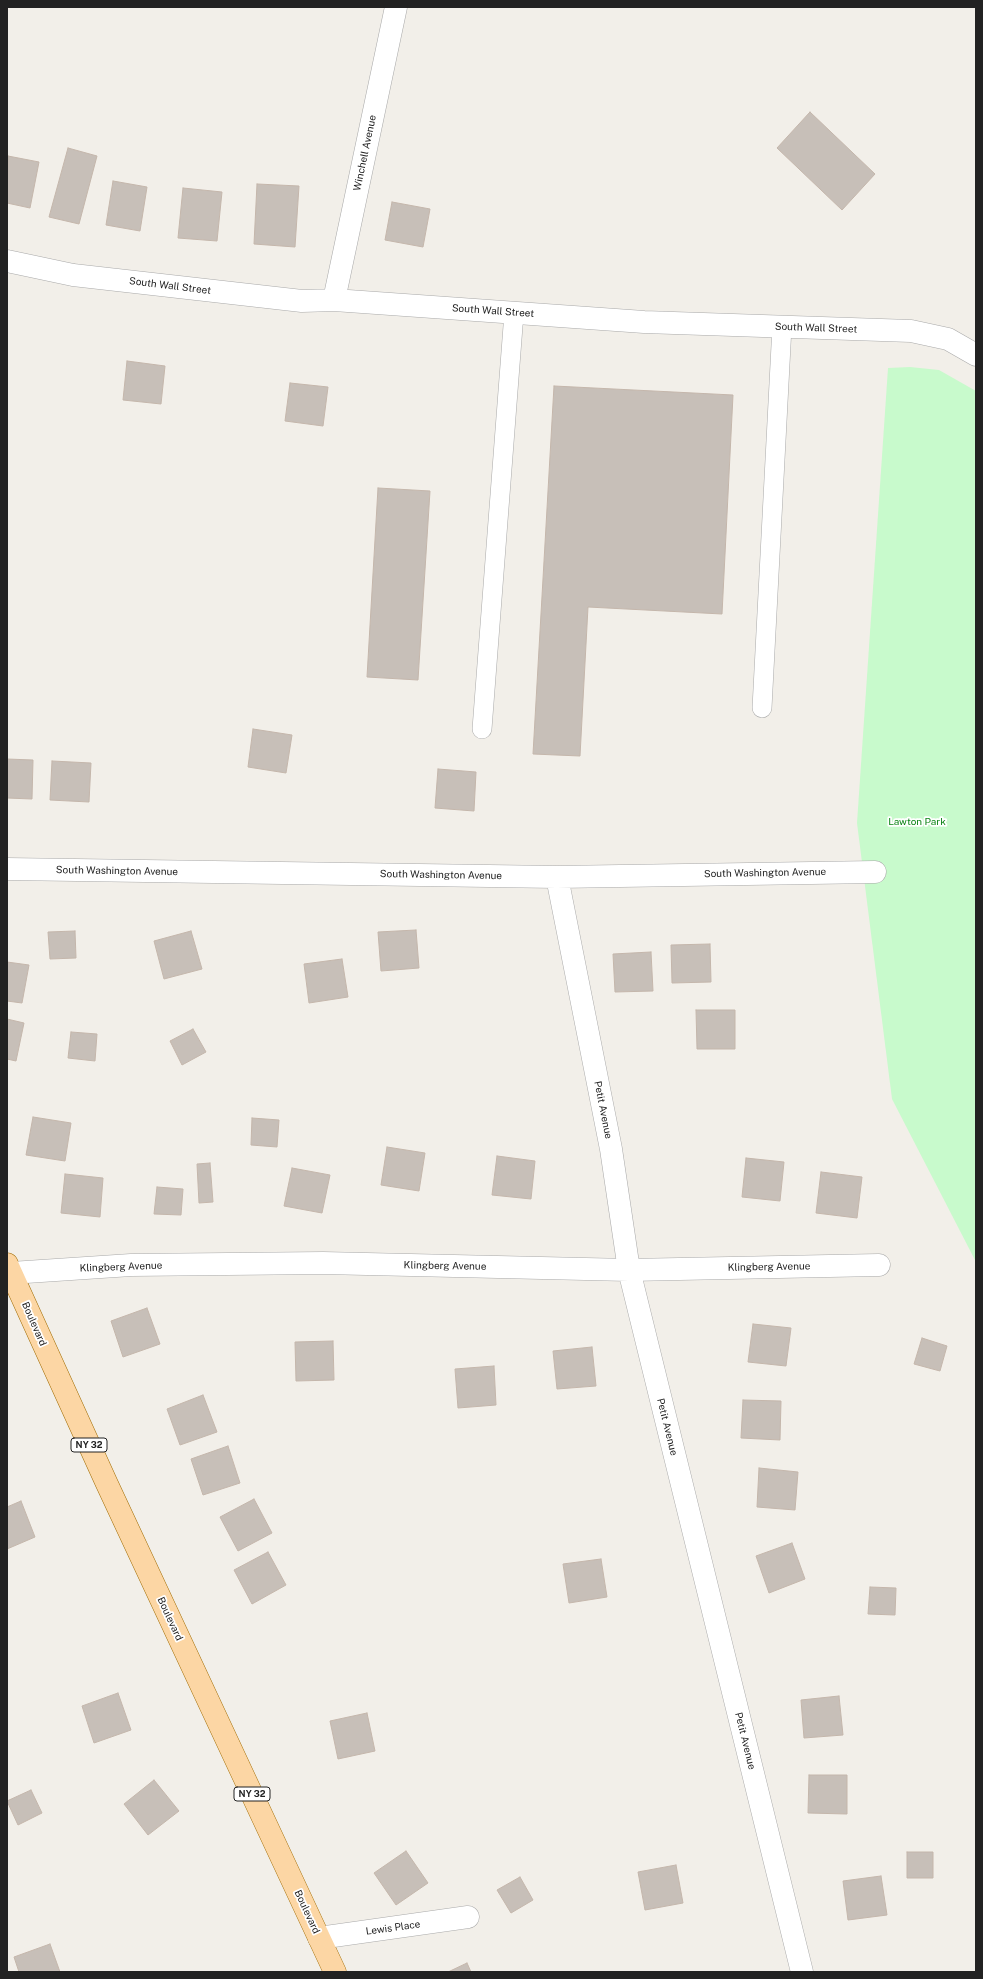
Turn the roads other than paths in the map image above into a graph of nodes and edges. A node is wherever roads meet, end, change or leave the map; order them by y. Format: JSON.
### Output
{"nodes":[{"id":1,"x":396,"y":7,"type":"edge"},
{"id":2,"x":7,"y":261,"type":"edge"},
{"id":3,"x":334,"y":300,"type":"junction"},
{"id":4,"x":514,"y":313,"type":"junction"},
{"id":5,"x":782,"y":326,"type":"junction"},
{"id":6,"x":976,"y":355,"type":"edge"},
{"id":7,"x":762,"y":708,"type":"dead end"},
{"id":8,"x":482,"y":729,"type":"dead end"},
{"id":9,"x":7,"y":869,"type":"edge"},
{"id":10,"x":875,"y":872,"type":"dead end"},
{"id":11,"x":557,"y":877,"type":"junction"},
{"id":12,"x":879,"y":1265,"type":"dead end"},
{"id":13,"x":9,"y":1268,"type":"edge"},
{"id":14,"x":629,"y":1270,"type":"junction"},
{"id":15,"x":468,"y":1917,"type":"dead end"},
{"id":16,"x":319,"y":1938,"type":"junction"},
{"id":17,"x":335,"y":1972,"type":"edge"},
{"id":18,"x":802,"y":1972,"type":"edge"}],
"edges":[{"from":1,"to":3,"type":"street","name":"Winchell Avenue"},
{"from":2,"to":3,"type":"street","name":"South Wall Street"},
{"from":3,"to":4,"type":"street","name":"South Wall Street"},
{"from":4,"to":5,"type":"street","name":"South Wall Street"},
{"from":4,"to":8,"type":"lane"},
{"from":5,"to":6,"type":"street","name":"South Wall Street"},
{"from":5,"to":7,"type":"lane"},
{"from":9,"to":11,"type":"street","name":"South Washington Avenue"},
{"from":10,"to":11,"type":"street","name":"South Washington Avenue"},
{"from":11,"to":14,"type":"street","name":"Petit Avenue"},
{"from":12,"to":14,"type":"street","name":"Klingberg Avenue"},
{"from":13,"to":14,"type":"street","name":"Klingberg Avenue"},
{"from":13,"to":16,"type":"main road","name":"Boulevard","number":"NY 32"},
{"from":14,"to":18,"type":"street","name":"Petit Avenue"},
{"from":15,"to":16,"type":"street","name":"Lewis Place"},
{"from":16,"to":17,"type":"main road","name":"Boulevard","number":"NY 32"}]}
